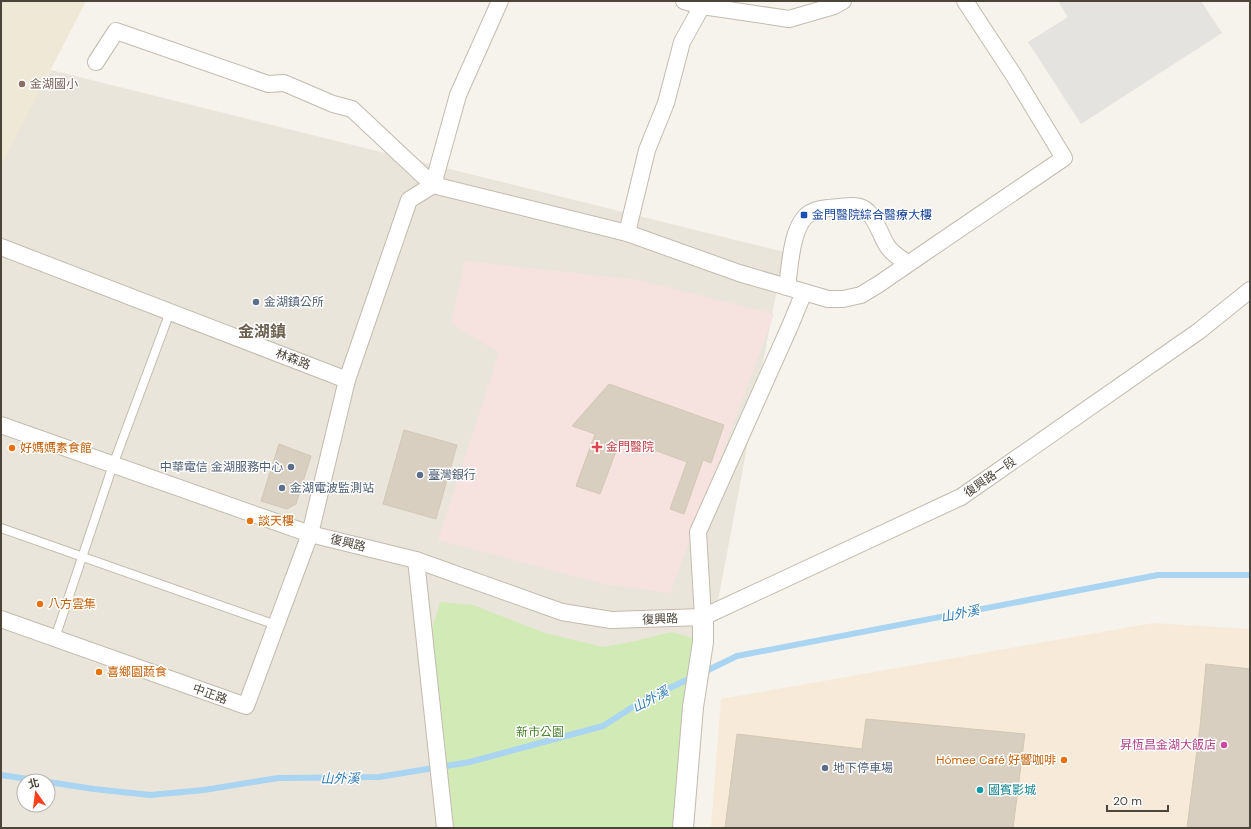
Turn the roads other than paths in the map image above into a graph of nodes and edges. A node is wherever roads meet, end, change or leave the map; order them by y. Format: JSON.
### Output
{"nodes":[{"id":1,"x":500,"y":1,"type":"edge"},
{"id":2,"x":684,"y":1,"type":"edge"},
{"id":3,"x":843,"y":1,"type":"edge"},
{"id":4,"x":965,"y":1,"type":"edge"},
{"id":5,"x":702,"y":6,"type":"junction"},
{"id":6,"x":96,"y":62,"type":"dead end"},
{"id":7,"x":433,"y":185,"type":"junction"},
{"id":8,"x":627,"y":234,"type":"junction"},
{"id":9,"x":1,"y":247,"type":"edge"},
{"id":10,"x":908,"y":263,"type":"junction"},
{"id":11,"x":787,"y":287,"type":"junction"},
{"id":12,"x":1250,"y":290,"type":"edge"},
{"id":13,"x":804,"y":292,"type":"junction"},
{"id":14,"x":170,"y":312,"type":"junction"},
{"id":15,"x":348,"y":380,"type":"junction"},
{"id":16,"x":1,"y":425,"type":"edge"},
{"id":17,"x":113,"y":465,"type":"junction"},
{"id":18,"x":1,"y":528,"type":"edge"},
{"id":19,"x":310,"y":534,"type":"junction"},
{"id":20,"x":82,"y":557,"type":"junction"},
{"id":21,"x":416,"y":560,"type":"junction"},
{"id":22,"x":703,"y":617,"type":"junction"},
{"id":23,"x":1,"y":619,"type":"edge"},
{"id":24,"x":276,"y":625,"type":"junction"},
{"id":25,"x":55,"y":638,"type":"junction"},
{"id":26,"x":445,"y":828,"type":"edge"},
{"id":27,"x":683,"y":828,"type":"edge"}],
"edges":[{"from":1,"to":7,"type":"street"},
{"from":2,"to":5,"type":"street"},
{"from":3,"to":5,"type":"street"},
{"from":4,"to":10,"type":"street"},
{"from":5,"to":8,"type":"street"},
{"from":6,"to":7,"type":"street"},
{"from":7,"to":8,"type":"street"},
{"from":7,"to":15,"type":"street"},
{"from":8,"to":11,"type":"street"},
{"from":9,"to":14,"type":"street","name":"林森路"},
{"from":10,"to":11,"type":"street"},
{"from":10,"to":13,"type":"street"},
{"from":11,"to":13,"type":"street"},
{"from":12,"to":22,"type":"street","name":"復興路一段"},
{"from":13,"to":22,"type":"street"},
{"from":14,"to":15,"type":"street","name":"林森路"},
{"from":14,"to":17,"type":"lane"},
{"from":15,"to":19,"type":"street"},
{"from":16,"to":17,"type":"street","name":"復興路"},
{"from":17,"to":19,"type":"street","name":"復興路"},
{"from":17,"to":20,"type":"lane"},
{"from":18,"to":20,"type":"lane"},
{"from":19,"to":21,"type":"street","name":"復興路"},
{"from":19,"to":24,"type":"street","name":"中正路"},
{"from":20,"to":24,"type":"lane"},
{"from":20,"to":25,"type":"lane"},
{"from":21,"to":22,"type":"street","name":"復興路"},
{"from":21,"to":26,"type":"street"},
{"from":22,"to":27,"type":"street"},
{"from":23,"to":25,"type":"street","name":"中正路"},
{"from":24,"to":25,"type":"street","name":"中正路"}]}
